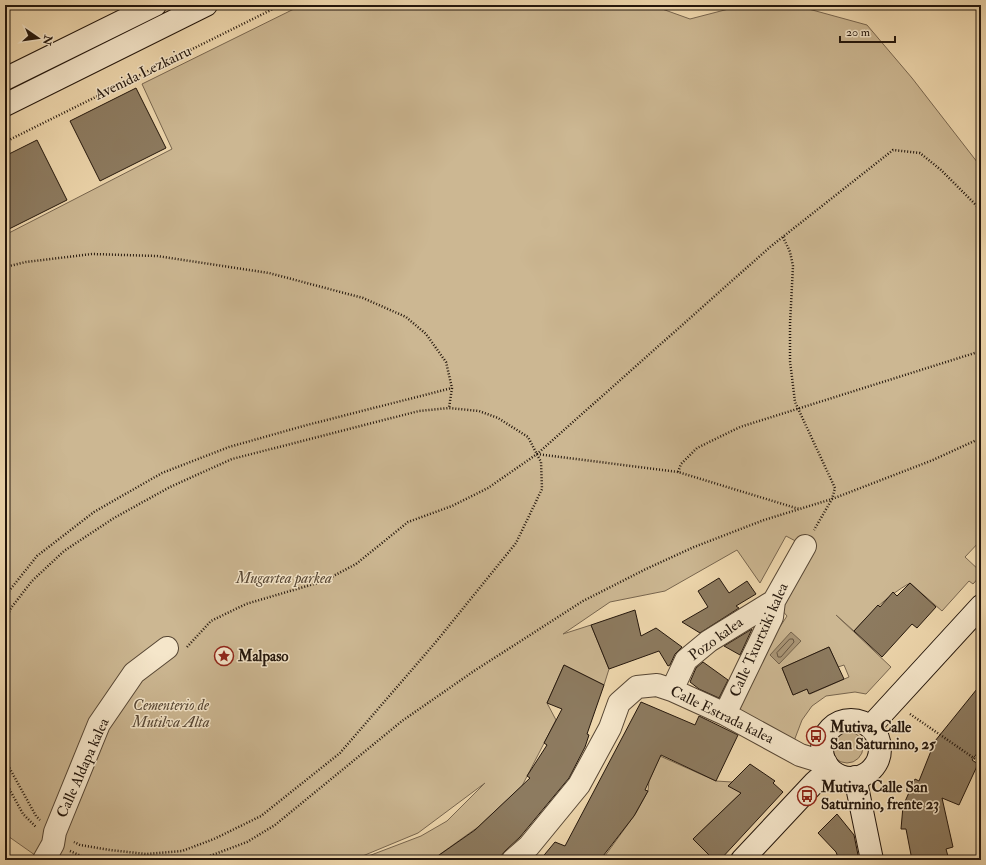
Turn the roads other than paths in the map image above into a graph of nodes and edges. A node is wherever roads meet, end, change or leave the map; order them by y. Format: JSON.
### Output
{"nodes":[{"id":1,"x":155,"y":5,"type":"edge"},
{"id":2,"x":206,"y":5,"type":"edge"},
{"id":3,"x":5,"y":79,"type":"edge"},
{"id":4,"x":5,"y":105,"type":"edge"},
{"id":5,"x":805,"y":546,"type":"road end"},
{"id":6,"x":774,"y":601,"type":"junction"},
{"id":7,"x":981,"y":606,"type":"edge"},
{"id":8,"x":167,"y":648,"type":"road end"},
{"id":9,"x":672,"y":690,"type":"junction"},
{"id":10,"x":725,"y":714,"type":"junction"},
{"id":11,"x":870,"y":727,"type":"junction"},
{"id":12,"x":828,"y":766,"type":"junction"},
{"id":13,"x":855,"y":777,"type":"junction"},
{"id":14,"x":44,"y":860,"type":"edge"},
{"id":15,"x":513,"y":860,"type":"edge"},
{"id":16,"x":742,"y":860,"type":"edge"},
{"id":17,"x":872,"y":860,"type":"edge"}],
"edges":[{"from":1,"to":3,"type":"street"},
{"from":2,"to":4,"type":"street"},
{"from":5,"to":6,"type":"street","name":"Calle Txurtxiki kalea"},
{"from":6,"to":9,"type":"street","name":"Pozo kalea"},
{"from":6,"to":10,"type":"street","name":"Calle Txurtxiki kalea"},
{"from":7,"to":11,"type":"street"},
{"from":8,"to":14,"type":"street","name":"Calle Aldapa kalea"},
{"from":9,"to":10,"type":"street","name":"Calle Estrada kalea"},
{"from":9,"to":15,"type":"street","name":"Calle Estrada kalea"},
{"from":10,"to":12,"type":"street","name":"Calle Estrada kalea"},
{"from":11,"to":12,"type":"street"},
{"from":11,"to":13,"type":"street"},
{"from":12,"to":13,"type":"street"},
{"from":12,"to":16,"type":"street"},
{"from":13,"to":17,"type":"street"}]}
